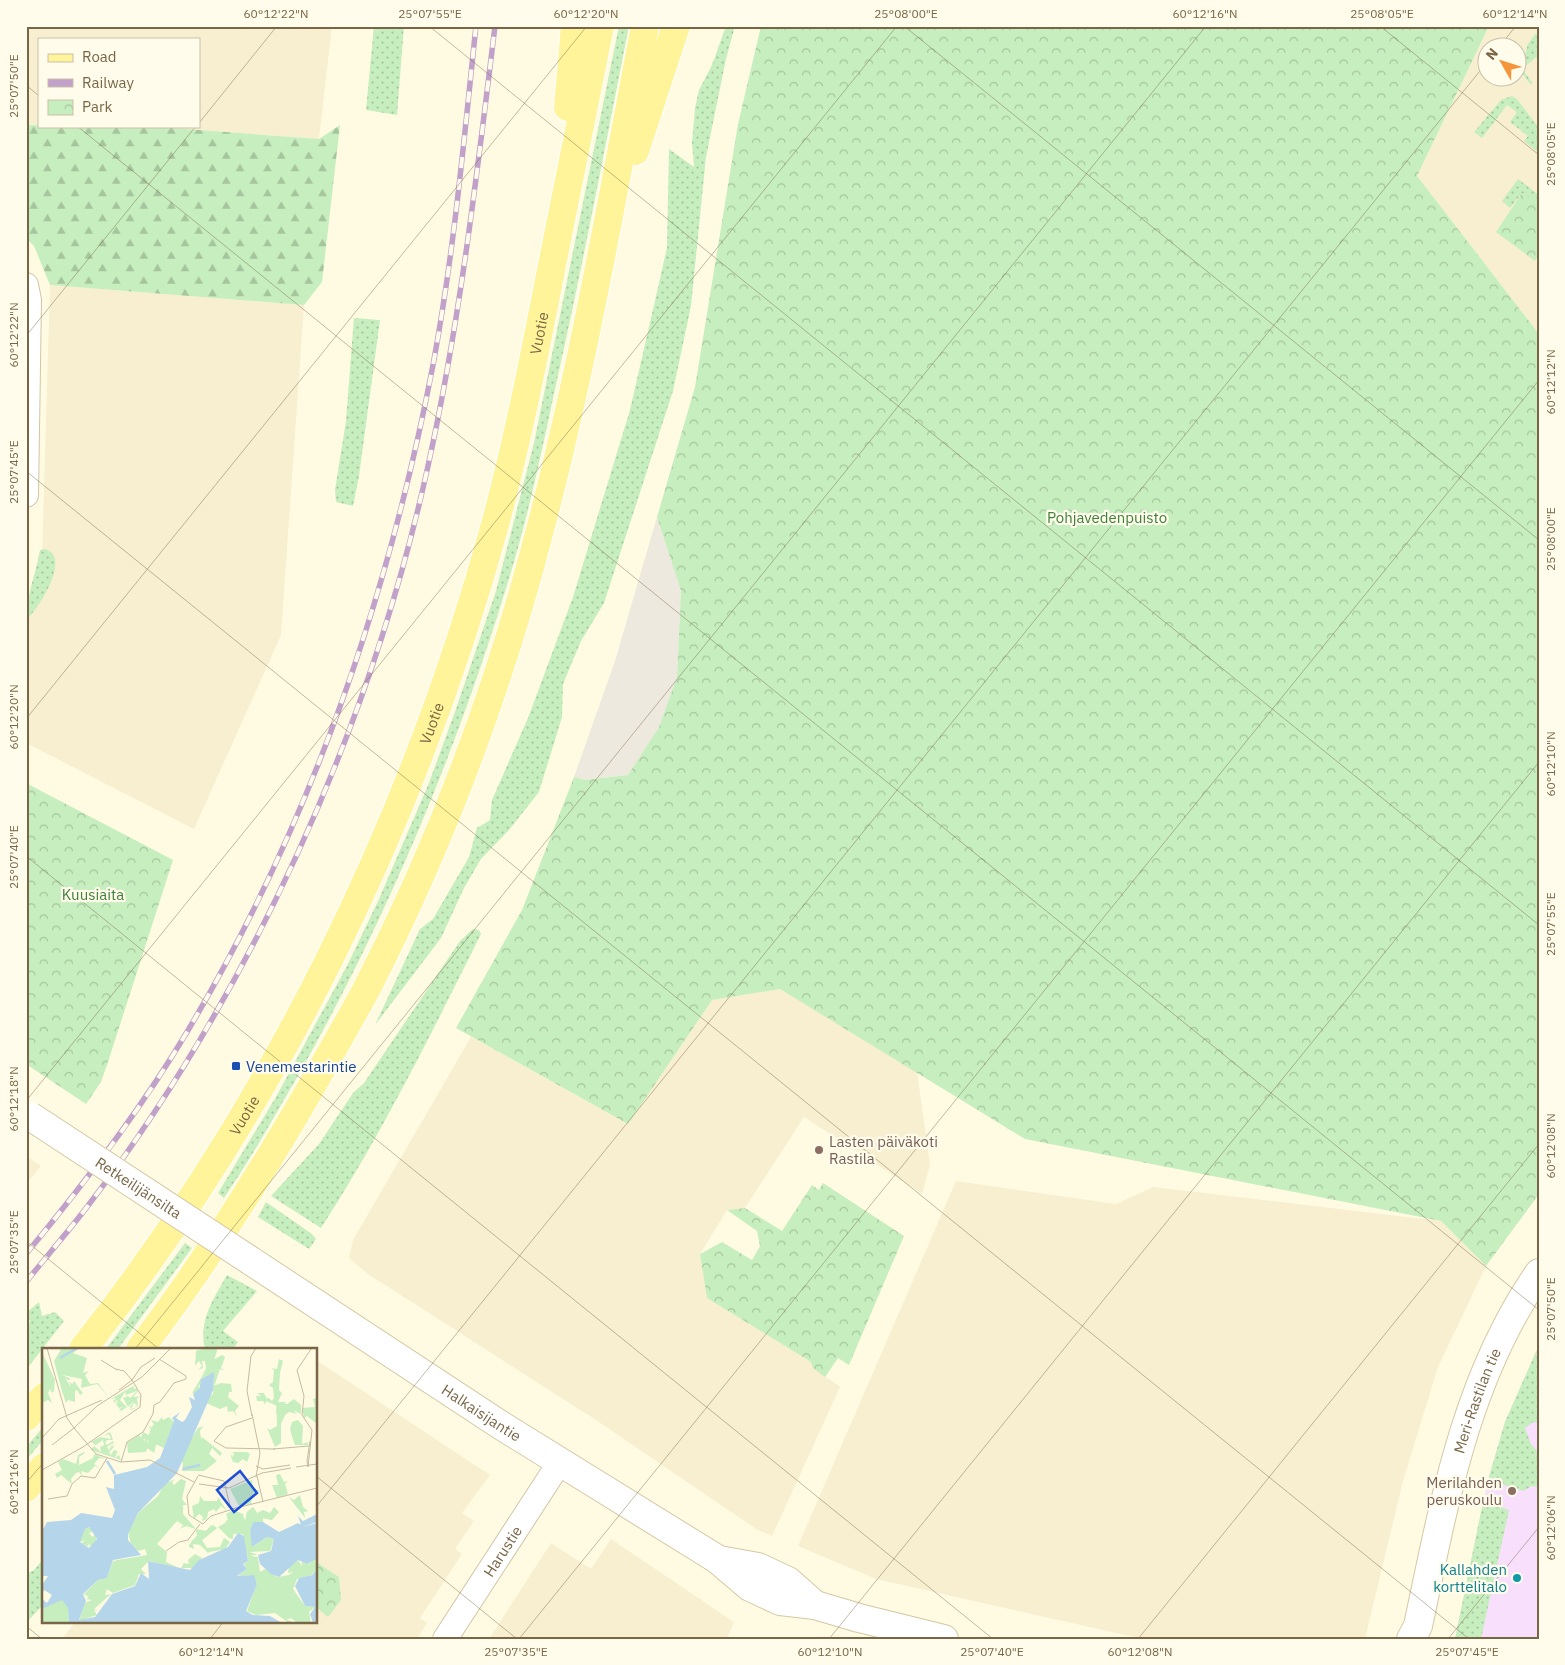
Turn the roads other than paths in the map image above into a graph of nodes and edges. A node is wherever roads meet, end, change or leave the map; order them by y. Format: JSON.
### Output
{"nodes":[{"id":1,"x":575,"y":26,"type":"edge"},
{"id":2,"x":600,"y":26,"type":"edge"},
{"id":3,"x":645,"y":26,"type":"edge"},
{"id":4,"x":676,"y":26,"type":"edge"},
{"id":5,"x":556,"y":241,"type":"junction"},
{"id":6,"x":602,"y":247,"type":"junction"},
{"id":7,"x":26,"y":285,"type":"edge"},
{"id":8,"x":26,"y":495,"type":"edge"},
{"id":9,"x":28,"y":1115,"type":"edge"},
{"id":10,"x":251,"y":1261,"type":"joint"},
{"id":11,"x":1539,"y":1273,"type":"edge"},
{"id":12,"x":84,"y":1348,"type":"edge"},
{"id":13,"x":141,"y":1348,"type":"edge"},
{"id":14,"x":42,"y":1399,"type":"edge"},
{"id":15,"x":26,"y":1417,"type":"edge"},
{"id":16,"x":560,"y":1462,"type":"junction"},
{"id":17,"x":42,"y":1469,"type":"edge"},
{"id":18,"x":26,"y":1488,"type":"edge"},
{"id":19,"x":1416,"y":1634,"type":"edge"},
{"id":20,"x":445,"y":1639,"type":"edge"},
{"id":21,"x":944,"y":1639,"type":"edge"}],
"edges":[{"from":1,"to":5,"type":"main road"},
{"from":2,"to":5,"type":"main road","name":"Vuotie"},
{"from":3,"to":6,"type":"main road"},
{"from":4,"to":6,"type":"main road"},
{"from":5,"to":12,"type":"main road","name":"Vuotie"},
{"from":6,"to":13,"type":"main road"},
{"from":7,"to":8,"type":"street"},
{"from":9,"to":10,"type":"street","name":"Retkeilijänsilta","bridge":true},
{"from":10,"to":16,"type":"street","name":"Halkaisijantie"},
{"from":11,"to":19,"type":"street","name":"Meri-Rastilan tie"},
{"from":14,"to":15,"type":"main road"},
{"from":16,"to":20,"type":"street","name":"Harustie"},
{"from":16,"to":21,"type":"street","name":"Halkaisijantie"},
{"from":17,"to":18,"type":"main road"}]}
